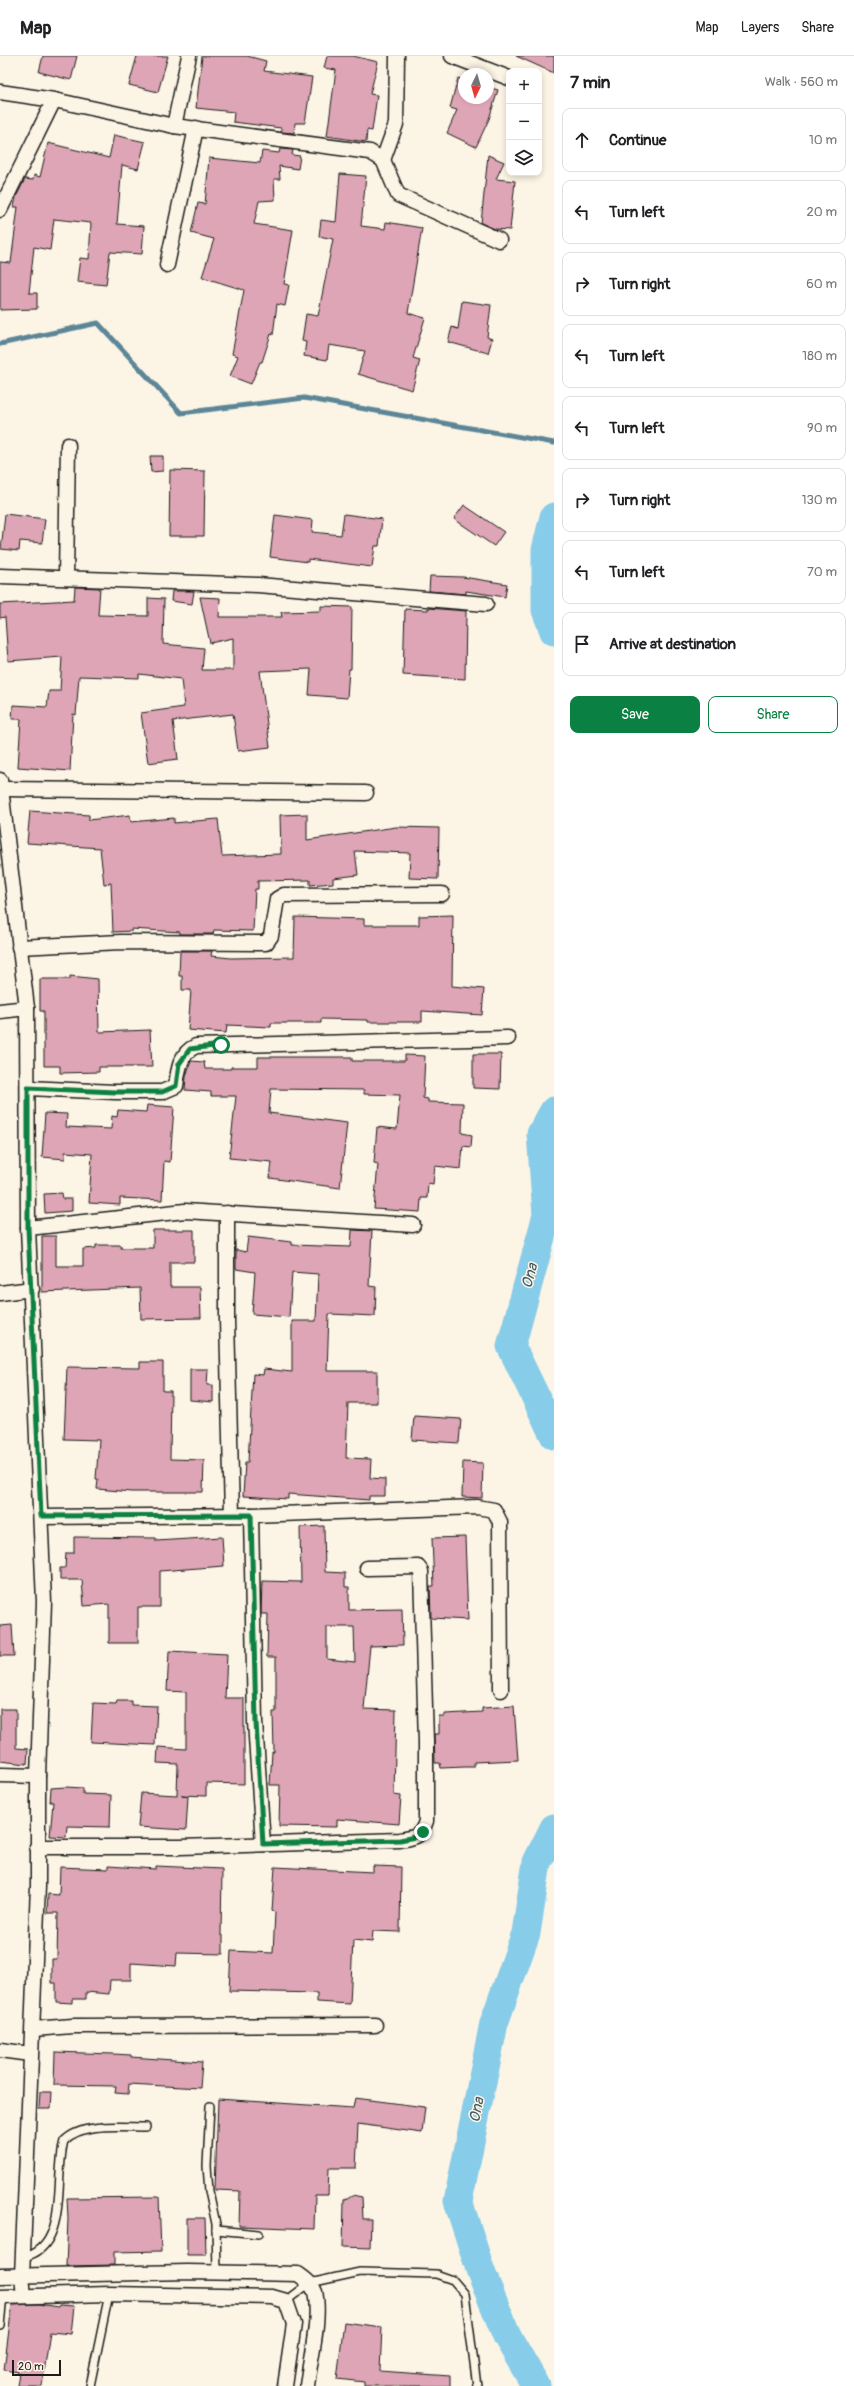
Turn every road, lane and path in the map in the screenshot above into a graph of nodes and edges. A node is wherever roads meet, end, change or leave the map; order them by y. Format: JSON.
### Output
{"nodes":[{"id":1,"x":189,"y":56,"type":"edge"},
{"id":2,"x":397,"y":56,"type":"edge"},
{"id":3,"x":452,"y":56,"type":"edge"},
{"id":4,"x":506,"y":77,"type":"edge"},
{"id":5,"x":0,"y":92,"type":"edge"},
{"id":6,"x":54,"y":100,"type":"junction"},
{"id":7,"x":174,"y":126,"type":"junction"},
{"id":8,"x":196,"y":128,"type":"junction"},
{"id":9,"x":383,"y":160,"type":"junction"},
{"id":10,"x":0,"y":210,"type":"edge"},
{"id":11,"x":499,"y":240,"type":"dead end"},
{"id":12,"x":166,"y":265,"type":"dead end"},
{"id":13,"x":68,"y":445,"type":"dead end"},
{"id":14,"x":0,"y":576,"type":"edge"},
{"id":15,"x":66,"y":578,"type":"junction"},
{"id":16,"x":486,"y":604,"type":"dead end"},
{"id":17,"x":1,"y":784,"type":"edge"},
{"id":18,"x":366,"y":793,"type":"dead end"},
{"id":19,"x":3,"y":816,"type":"edge"},
{"id":20,"x":442,"y":894,"type":"dead end"},
{"id":21,"x":19,"y":947,"type":"junction"},
{"id":22,"x":27,"y":1008,"type":"junction"},
{"id":23,"x":0,"y":1011,"type":"edge"},
{"id":24,"x":508,"y":1038,"type":"dead end"},
{"id":25,"x":28,"y":1088,"type":"junction"},
{"id":26,"x":227,"y":1214,"type":"junction"},
{"id":27,"x":413,"y":1225,"type":"dead end"},
{"id":28,"x":28,"y":1228,"type":"junction"},
{"id":29,"x":32,"y":1290,"type":"junction"},
{"id":30,"x":0,"y":1294,"type":"edge"},
{"id":31,"x":232,"y":1514,"type":"junction"},
{"id":32,"x":251,"y":1515,"type":"junction"},
{"id":33,"x":41,"y":1516,"type":"junction"},
{"id":34,"x":367,"y":1568,"type":"dead end"},
{"id":35,"x":501,"y":1690,"type":"dead end"},
{"id":36,"x":0,"y":1775,"type":"edge"},
{"id":37,"x":38,"y":1776,"type":"junction"},
{"id":38,"x":263,"y":1844,"type":"junction"},
{"id":39,"x":36,"y":1847,"type":"junction"},
{"id":40,"x":375,"y":2025,"type":"dead end"},
{"id":41,"x":33,"y":2029,"type":"junction"},
{"id":42,"x":0,"y":2050,"type":"edge"},
{"id":43,"x":30,"y":2054,"type":"junction"},
{"id":44,"x":210,"y":2106,"type":"dead end"},
{"id":45,"x":146,"y":2127,"type":"dead end"},
{"id":46,"x":216,"y":2230,"type":"junction"},
{"id":47,"x":259,"y":2234,"type":"dead end"},
{"id":48,"x":23,"y":2257,"type":"junction"},
{"id":49,"x":216,"y":2273,"type":"junction"},
{"id":50,"x":0,"y":2276,"type":"edge"},
{"id":51,"x":22,"y":2276,"type":"junction"},
{"id":52,"x":310,"y":2283,"type":"junction"},
{"id":53,"x":109,"y":2294,"type":"junction"},
{"id":54,"x":24,"y":2296,"type":"junction"},
{"id":55,"x":1,"y":2297,"type":"edge"},
{"id":56,"x":286,"y":2301,"type":"junction"},
{"id":57,"x":0,"y":2325,"type":"edge"},
{"id":58,"x":90,"y":2386,"type":"edge"},
{"id":59,"x":285,"y":2386,"type":"edge"},
{"id":60,"x":307,"y":2386,"type":"edge"},
{"id":61,"x":477,"y":2386,"type":"edge"}],
"edges":[{"from":1,"to":7,"type":"street"},
{"from":2,"to":9,"type":"street"},
{"from":3,"to":4,"type":"street"},
{"from":5,"to":6,"type":"street"},
{"from":6,"to":7,"type":"street"},
{"from":6,"to":10,"type":"street"},
{"from":7,"to":8,"type":"street"},
{"from":8,"to":9,"type":"street"},
{"from":8,"to":12,"type":"street"},
{"from":9,"to":11,"type":"street"},
{"from":13,"to":15,"type":"street"},
{"from":14,"to":15,"type":"street"},
{"from":15,"to":16,"type":"street"},
{"from":17,"to":18,"type":"street"},
{"from":17,"to":19,"type":"street"},
{"from":19,"to":21,"type":"street"},
{"from":20,"to":21,"type":"street"},
{"from":21,"to":22,"type":"street"},
{"from":22,"to":23,"type":"street"},
{"from":22,"to":25,"type":"street"},
{"from":24,"to":25,"type":"street"},
{"from":25,"to":28,"type":"street"},
{"from":26,"to":27,"type":"street"},
{"from":26,"to":28,"type":"street"},
{"from":26,"to":31,"type":"street"},
{"from":28,"to":29,"type":"street"},
{"from":29,"to":30,"type":"street"},
{"from":29,"to":33,"type":"street"},
{"from":31,"to":32,"type":"street"},
{"from":31,"to":33,"type":"street"},
{"from":32,"to":35,"type":"street"},
{"from":32,"to":38,"type":"street"},
{"from":33,"to":37,"type":"street"},
{"from":34,"to":38,"type":"street"},
{"from":36,"to":37,"type":"street"},
{"from":37,"to":39,"type":"street"},
{"from":38,"to":39,"type":"street"},
{"from":39,"to":41,"type":"street"},
{"from":40,"to":41,"type":"street"},
{"from":41,"to":43,"type":"street"},
{"from":42,"to":43,"type":"street"},
{"from":43,"to":48,"type":"street"},
{"from":44,"to":46,"type":"lane"},
{"from":45,"to":48,"type":"lane"},
{"from":46,"to":47,"type":"lane"},
{"from":46,"to":49,"type":"lane"},
{"from":48,"to":51,"type":"street"},
{"from":49,"to":51,"type":"street"},
{"from":49,"to":52,"type":"street"},
{"from":50,"to":51,"type":"street"},
{"from":51,"to":54,"type":"street"},
{"from":52,"to":56,"type":"lane"},
{"from":52,"to":60,"type":"street"},
{"from":52,"to":61,"type":"lane"},
{"from":53,"to":54,"type":"street"},
{"from":53,"to":56,"type":"street"},
{"from":53,"to":58,"type":"lane"},
{"from":54,"to":55,"type":"street"},
{"from":55,"to":57,"type":"lane"},
{"from":56,"to":59,"type":"street"}]}
